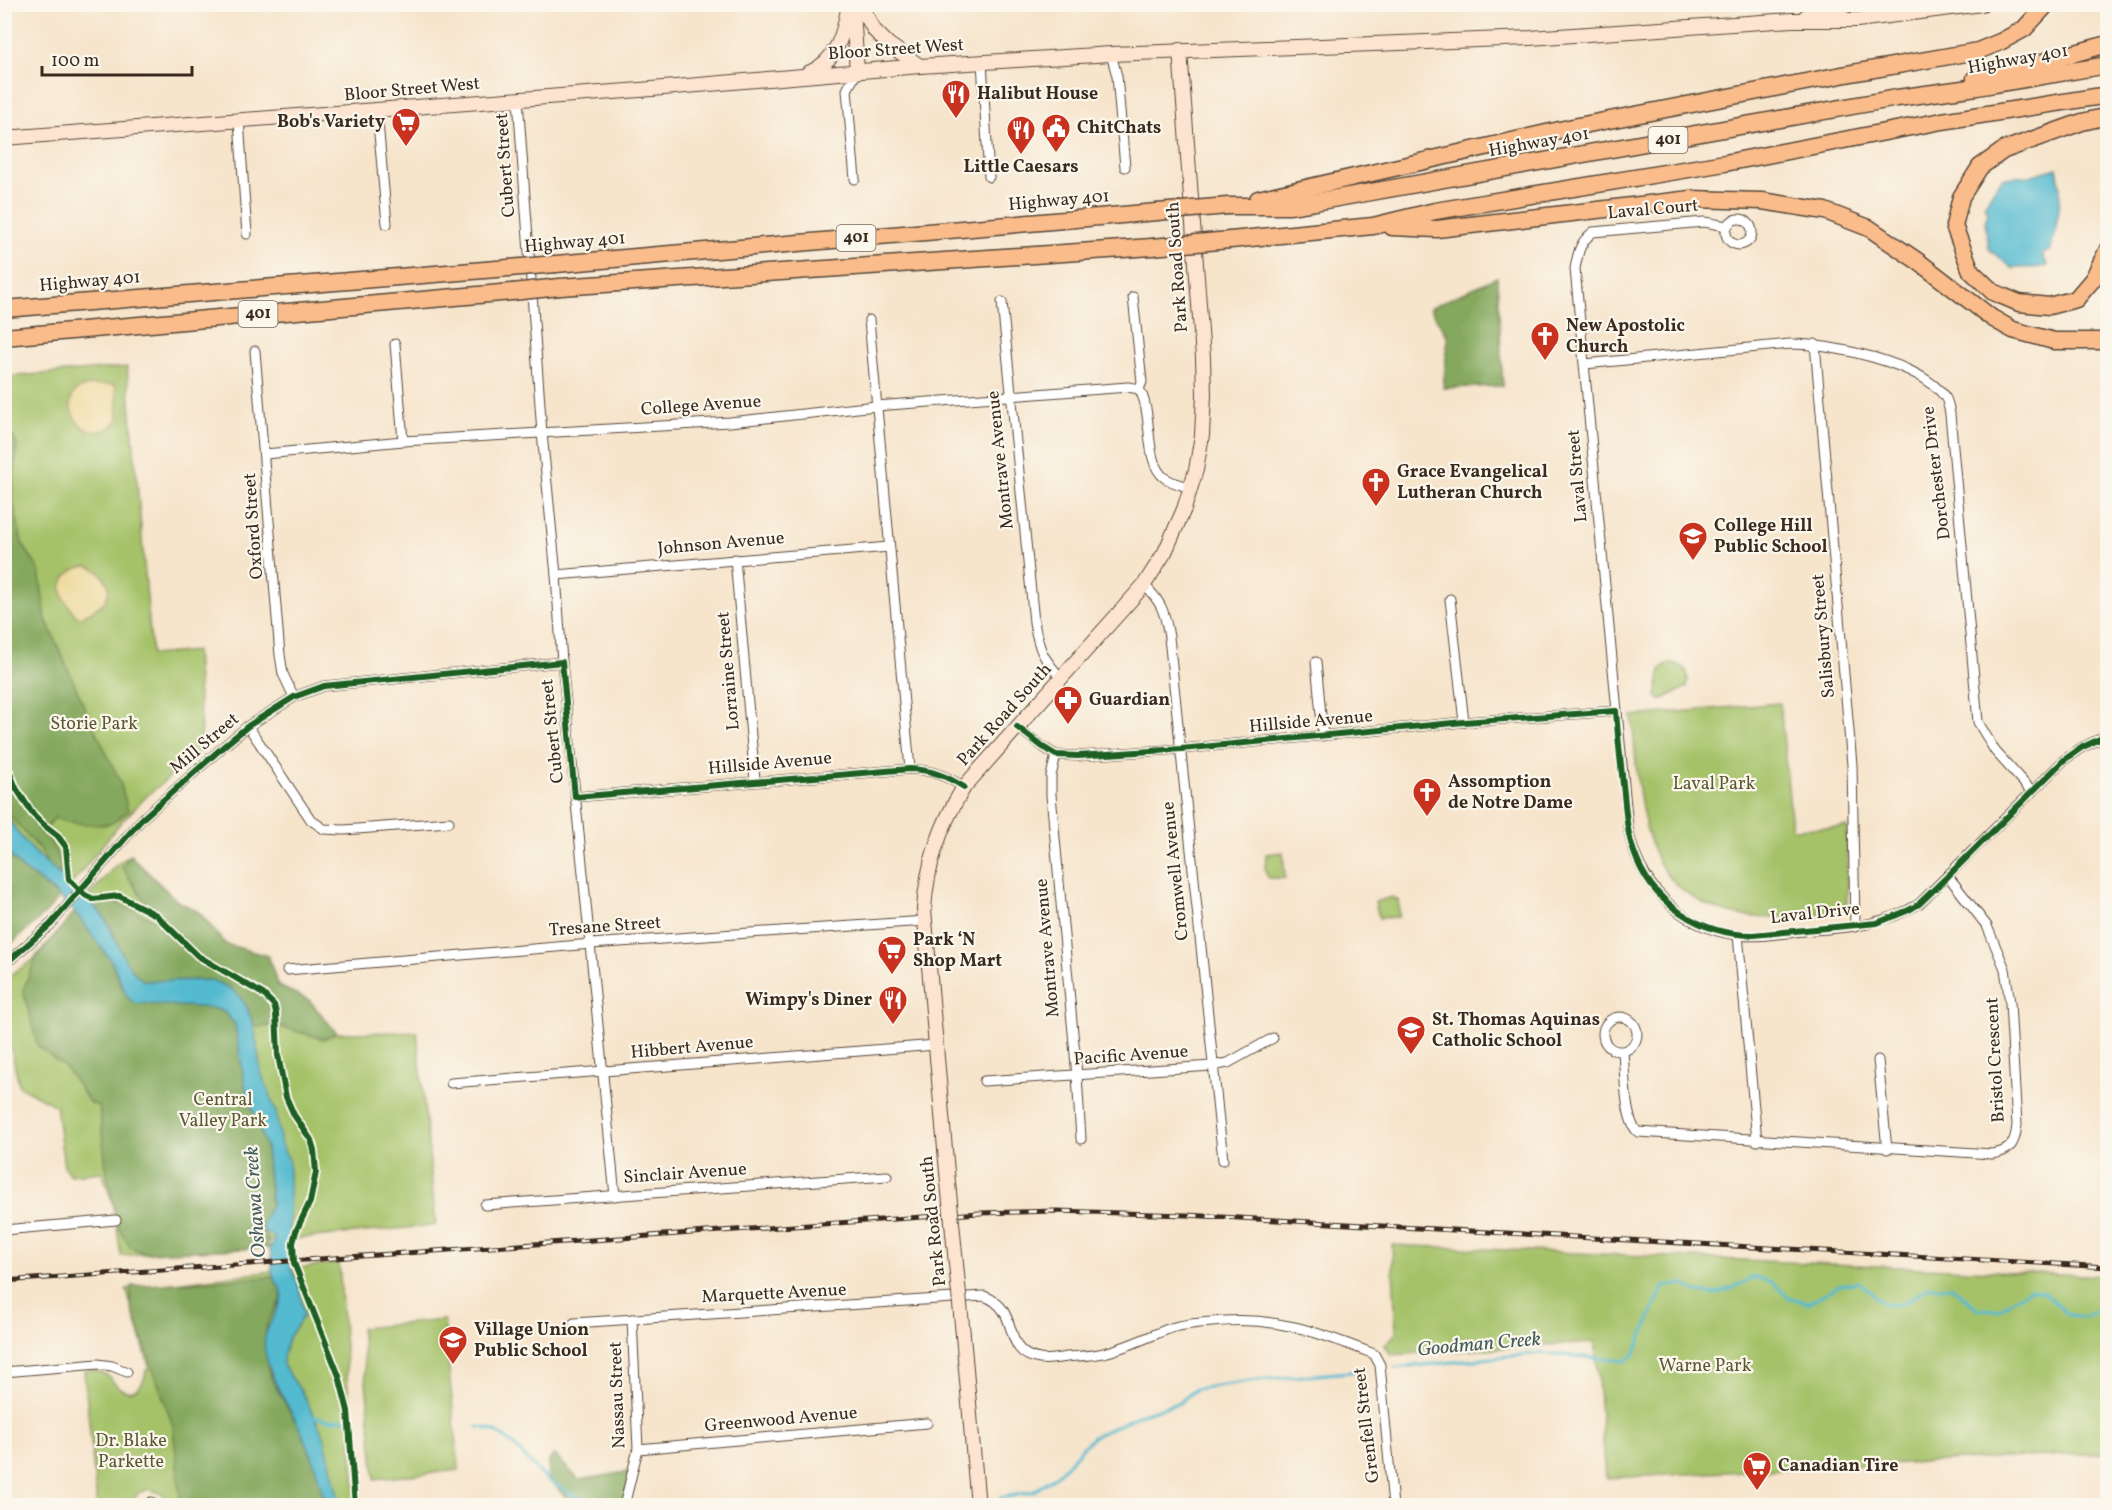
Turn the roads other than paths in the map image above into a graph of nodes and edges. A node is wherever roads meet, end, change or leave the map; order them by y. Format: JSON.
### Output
{"nodes":[{"id":1,"x":851,"y":4,"type":"edge"},
{"id":2,"x":860,"y":4,"type":"edge"},
{"id":3,"x":1818,"y":4,"type":"edge"},
{"id":4,"x":1853,"y":4,"type":"edge"},
{"id":5,"x":1982,"y":4,"type":"edge"},
{"id":6,"x":1923,"y":9,"type":"edge"},
{"id":7,"x":2043,"y":10,"type":"edge"},
{"id":8,"x":1792,"y":20,"type":"junction"},
{"id":9,"x":1776,"y":22,"type":"junction"},
{"id":10,"x":2108,"y":44,"type":"edge"},
{"id":11,"x":1180,"y":50,"type":"junction"},
{"id":12,"x":1111,"y":54,"type":"junction"},
{"id":13,"x":982,"y":62,"type":"junction"},
{"id":14,"x":2108,"y":65,"type":"edge"},
{"id":15,"x":920,"y":66,"type":"junction"},
{"id":16,"x":856,"y":72,"type":"junction"},
{"id":17,"x":798,"y":76,"type":"junction"},
{"id":18,"x":2108,"y":95,"type":"edge"},
{"id":19,"x":1897,"y":98,"type":"junction"},
{"id":20,"x":518,"y":99,"type":"junction"},
{"id":21,"x":377,"y":111,"type":"junction"},
{"id":22,"x":2108,"y":116,"type":"edge"},
{"id":23,"x":239,"y":121,"type":"junction"},
{"id":24,"x":4,"y":138,"type":"edge"},
{"id":25,"x":1125,"y":167,"type":"dead end"},
{"id":26,"x":989,"y":177,"type":"dead end"},
{"id":27,"x":855,"y":179,"type":"dead end"},
{"id":28,"x":1228,"y":206,"type":"junction"},
{"id":29,"x":387,"y":224,"type":"dead end"},
{"id":30,"x":1373,"y":226,"type":"junction"},
{"id":31,"x":1727,"y":226,"type":"dead end"},
{"id":32,"x":247,"y":234,"type":"dead end"},
{"id":33,"x":1584,"y":240,"type":"joint"},
{"id":34,"x":2108,"y":249,"type":"edge"},
{"id":35,"x":1133,"y":297,"type":"dead end"},
{"id":36,"x":1002,"y":302,"type":"dead end"},
{"id":37,"x":4,"y":308,"type":"edge"},
{"id":38,"x":869,"y":320,"type":"dead end"},
{"id":39,"x":7,"y":337,"type":"edge"},
{"id":40,"x":2108,"y":341,"type":"edge"},
{"id":41,"x":395,"y":344,"type":"dead end"},
{"id":42,"x":1815,"y":344,"type":"junction"},
{"id":43,"x":255,"y":351,"type":"dead end"},
{"id":44,"x":1585,"y":364,"type":"junction"},
{"id":45,"x":1139,"y":389,"type":"junction"},
{"id":46,"x":1011,"y":396,"type":"junction"},
{"id":47,"x":876,"y":406,"type":"junction"},
{"id":48,"x":542,"y":433,"type":"junction"},
{"id":49,"x":403,"y":441,"type":"junction"},
{"id":50,"x":265,"y":454,"type":"junction"},
{"id":51,"x":1191,"y":488,"type":"junction"},
{"id":52,"x":889,"y":547,"type":"junction"},
{"id":53,"x":735,"y":559,"type":"junction"},
{"id":54,"x":556,"y":574,"type":"junction"},
{"id":55,"x":1144,"y":585,"type":"junction"},
{"id":56,"x":1450,"y":599,"type":"dead end"},
{"id":57,"x":562,"y":662,"type":"junction"},
{"id":58,"x":1316,"y":662,"type":"dead end"},
{"id":59,"x":1061,"y":678,"type":"junction"},
{"id":60,"x":294,"y":697,"type":"junction"},
{"id":61,"x":1616,"y":711,"type":"junction"},
{"id":62,"x":1464,"y":723,"type":"junction"},
{"id":63,"x":248,"y":726,"type":"junction"},
{"id":64,"x":1017,"y":727,"type":"junction"},
{"id":65,"x":2108,"y":735,"type":"edge"},
{"id":66,"x":1323,"y":736,"type":"junction"},
{"id":67,"x":1181,"y":749,"type":"junction"},
{"id":68,"x":1056,"y":755,"type":"junction"},
{"id":69,"x":910,"y":769,"type":"junction"},
{"id":70,"x":755,"y":780,"type":"junction"},
{"id":71,"x":964,"y":787,"type":"junction"},
{"id":72,"x":2032,"y":792,"type":"junction"},
{"id":73,"x":575,"y":797,"type":"junction"},
{"id":74,"x":450,"y":822,"type":"dead end"},
{"id":75,"x":1948,"y":876,"type":"junction"},
{"id":76,"x":925,"y":921,"type":"junction"},
{"id":77,"x":1855,"y":927,"type":"junction"},
{"id":78,"x":1738,"y":935,"type":"junction"},
{"id":79,"x":591,"y":944,"type":"junction"},
{"id":80,"x":4,"y":965,"type":"edge"},
{"id":81,"x":287,"y":970,"type":"dead end"},
{"id":82,"x":1273,"y":1038,"type":"dead end"},
{"id":83,"x":936,"y":1045,"type":"junction"},
{"id":84,"x":1623,"y":1052,"type":"dead end"},
{"id":85,"x":1878,"y":1060,"type":"dead end"},
{"id":86,"x":1212,"y":1066,"type":"junction"},
{"id":87,"x":603,"y":1071,"type":"junction"},
{"id":88,"x":1077,"y":1077,"type":"junction"},
{"id":89,"x":984,"y":1081,"type":"dead end"},
{"id":90,"x":451,"y":1083,"type":"dead end"},
{"id":91,"x":1081,"y":1139,"type":"dead end"},
{"id":92,"x":1758,"y":1141,"type":"junction"},
{"id":93,"x":1887,"y":1149,"type":"junction"},
{"id":94,"x":1223,"y":1160,"type":"dead end"},
{"id":95,"x":887,"y":1176,"type":"dead end"},
{"id":96,"x":615,"y":1196,"type":"junction"},
{"id":97,"x":485,"y":1205,"type":"dead end"},
{"id":98,"x":116,"y":1220,"type":"dead end"},
{"id":99,"x":4,"y":1230,"type":"edge"},
{"id":100,"x":976,"y":1296,"type":"joint"},
{"id":101,"x":632,"y":1319,"type":"junction"},
{"id":102,"x":574,"y":1323,"type":"dead end"},
{"id":103,"x":4,"y":1372,"type":"edge"},
{"id":104,"x":127,"y":1372,"type":"dead end"},
{"id":105,"x":927,"y":1423,"type":"dead end"},
{"id":106,"x":639,"y":1449,"type":"junction"},
{"id":107,"x":624,"y":1506,"type":"edge"},
{"id":108,"x":978,"y":1506,"type":"edge"},
{"id":109,"x":1393,"y":1506,"type":"edge"}],
"edges":[{"from":1,"to":16,"type":"main road"},
{"from":1,"to":17,"type":"main road"},
{"from":2,"to":15,"type":"main road"},
{"from":3,"to":9,"type":"main road"},
{"from":4,"to":8,"type":"main road","name":"Bloor Street West"},
{"from":5,"to":6,"type":"main road","name":"Bloor Street West"},
{"from":6,"to":8,"type":"main road","name":"Bloor Street West"},
{"from":7,"to":28,"type":"highway"},
{"from":8,"to":9,"type":"main road","name":"Bloor Street West"},
{"from":9,"to":11,"type":"main road","name":"Bloor Street West"},
{"from":10,"to":19,"type":"highway"},
{"from":11,"to":12,"type":"main road","name":"Bloor Street West"},
{"from":11,"to":51,"type":"main road","name":"Park Road South"},
{"from":12,"to":13,"type":"main road","name":"Bloor Street West"},
{"from":12,"to":25,"type":"street"},
{"from":13,"to":15,"type":"main road","name":"Bloor Street West"},
{"from":13,"to":26,"type":"street"},
{"from":14,"to":19,"type":"highway","name":"Highway 401","number":"401"},
{"from":15,"to":16,"type":"main road","name":"Bloor Street West"},
{"from":16,"to":17,"type":"main road","name":"Bloor Street West"},
{"from":16,"to":27,"type":"street"},
{"from":17,"to":20,"type":"main road","name":"Bloor Street West"},
{"from":18,"to":30,"type":"highway","number":"401"},
{"from":19,"to":28,"type":"highway","name":"Highway 401","number":"401"},
{"from":20,"to":21,"type":"main road","name":"Bloor Street West"},
{"from":20,"to":48,"type":"street","name":"Cubert Street"},
{"from":21,"to":23,"type":"main road","name":"Bloor Street West"},
{"from":21,"to":29,"type":"street"},
{"from":22,"to":34,"type":"highway"},
{"from":23,"to":24,"type":"main road","name":"Bloor Street West"},
{"from":23,"to":32,"type":"street"},
{"from":28,"to":37,"type":"highway","name":"Highway 401","number":"401","bridge":true},
{"from":30,"to":39,"type":"highway","number":"401","bridge":true},
{"from":30,"to":40,"type":"highway"},
{"from":31,"to":33,"type":"street","name":"Laval Court"},
{"from":33,"to":44,"type":"street","name":"Laval Street"},
{"from":35,"to":45,"type":"street"},
{"from":36,"to":46,"type":"street","name":"Montrave Avenue"},
{"from":38,"to":47,"type":"street"},
{"from":41,"to":49,"type":"street"},
{"from":42,"to":44,"type":"street","name":"Dorchester Drive"},
{"from":42,"to":72,"type":"street","name":"Dorchester Drive"},
{"from":42,"to":77,"type":"street","name":"Salisbury Street"},
{"from":43,"to":50,"type":"street","name":"Oxford Street"},
{"from":44,"to":61,"type":"street","name":"Laval Street"},
{"from":45,"to":46,"type":"street","name":"College Avenue"},
{"from":45,"to":51,"type":"street"},
{"from":46,"to":47,"type":"street","name":"College Avenue"},
{"from":46,"to":59,"type":"street","name":"Montrave Avenue"},
{"from":47,"to":48,"type":"street","name":"College Avenue"},
{"from":47,"to":52,"type":"street"},
{"from":48,"to":49,"type":"street","name":"College Avenue"},
{"from":48,"to":54,"type":"street","name":"Cubert Street"},
{"from":49,"to":50,"type":"street","name":"College Avenue"},
{"from":50,"to":60,"type":"street","name":"Oxford Street"},
{"from":51,"to":55,"type":"main road","name":"Park Road South"},
{"from":52,"to":53,"type":"street","name":"Johnson Avenue"},
{"from":52,"to":69,"type":"street"},
{"from":53,"to":54,"type":"street","name":"Johnson Avenue"},
{"from":53,"to":70,"type":"street","name":"Lorraine Street"},
{"from":54,"to":57,"type":"street","name":"Cubert Street"},
{"from":55,"to":59,"type":"main road","name":"Park Road South"},
{"from":55,"to":67,"type":"street","name":"Cromwell Avenue"},
{"from":56,"to":62,"type":"street"},
{"from":57,"to":60,"type":"street","name":"Mill Street"},
{"from":57,"to":73,"type":"street","name":"Cubert Street"},
{"from":58,"to":66,"type":"street"},
{"from":59,"to":64,"type":"main road","name":"Park Road South"},
{"from":60,"to":63,"type":"street","name":"Mill Street"},
{"from":61,"to":62,"type":"street","name":"Hillside Avenue"},
{"from":61,"to":78,"type":"street","name":"Laval Drive"},
{"from":62,"to":66,"type":"street","name":"Hillside Avenue"},
{"from":63,"to":74,"type":"street"},
{"from":63,"to":80,"type":"street","name":"Mill Street"},
{"from":64,"to":68,"type":"street"},
{"from":64,"to":71,"type":"main road","name":"Park Road South"},
{"from":65,"to":72,"type":"street","name":"Laval Drive"},
{"from":66,"to":67,"type":"street","name":"Hillside Avenue"},
{"from":67,"to":68,"type":"street","name":"Hillside Avenue"},
{"from":67,"to":86,"type":"street","name":"Cromwell Avenue"},
{"from":68,"to":88,"type":"street","name":"Montrave Avenue"},
{"from":69,"to":70,"type":"street","name":"Hillside Avenue"},
{"from":69,"to":71,"type":"street","name":"Hillside Avenue"},
{"from":70,"to":73,"type":"street","name":"Hillside Avenue"},
{"from":71,"to":76,"type":"main road","name":"Park Road South"},
{"from":72,"to":75,"type":"street","name":"Laval Drive"},
{"from":73,"to":79,"type":"street","name":"Cubert Street"},
{"from":75,"to":77,"type":"street","name":"Laval Drive"},
{"from":75,"to":93,"type":"street","name":"Bristol Crescent"},
{"from":76,"to":79,"type":"street","name":"Tresane Street"},
{"from":76,"to":83,"type":"main road","name":"Park Road South"},
{"from":77,"to":78,"type":"street","name":"Laval Drive"},
{"from":78,"to":92,"type":"street"},
{"from":79,"to":81,"type":"street","name":"Tresane Street"},
{"from":79,"to":87,"type":"street","name":"Cubert Street"},
{"from":82,"to":86,"type":"street","name":"Pacific Avenue"},
{"from":83,"to":87,"type":"street","name":"Hibbert Avenue"},
{"from":83,"to":108,"type":"main road","name":"Park Road South","bridge":true},
{"from":84,"to":92,"type":"street","name":"Bristol Crescent"},
{"from":85,"to":93,"type":"street"},
{"from":86,"to":88,"type":"street","name":"Pacific Avenue"},
{"from":86,"to":94,"type":"street","name":"Cromwell Avenue"},
{"from":87,"to":90,"type":"street","name":"Hibbert Avenue"},
{"from":87,"to":96,"type":"street","name":"Cubert Street"},
{"from":88,"to":89,"type":"street","name":"Pacific Avenue"},
{"from":88,"to":91,"type":"street","name":"Montrave Avenue"},
{"from":92,"to":93,"type":"street","name":"Bristol Crescent"},
{"from":95,"to":96,"type":"street","name":"Sinclair Avenue"},
{"from":96,"to":97,"type":"street","name":"Sinclair Avenue"},
{"from":98,"to":99,"type":"street"},
{"from":100,"to":101,"type":"street","name":"Marquette Avenue"},
{"from":100,"to":109,"type":"street","name":"Grenfell Street"},
{"from":101,"to":102,"type":"street","name":"Marquette Avenue"},
{"from":101,"to":106,"type":"street","name":"Nassau Street"},
{"from":103,"to":104,"type":"street"},
{"from":105,"to":106,"type":"street","name":"Greenwood Avenue"},
{"from":106,"to":107,"type":"street","name":"Nassau Street"}]}
